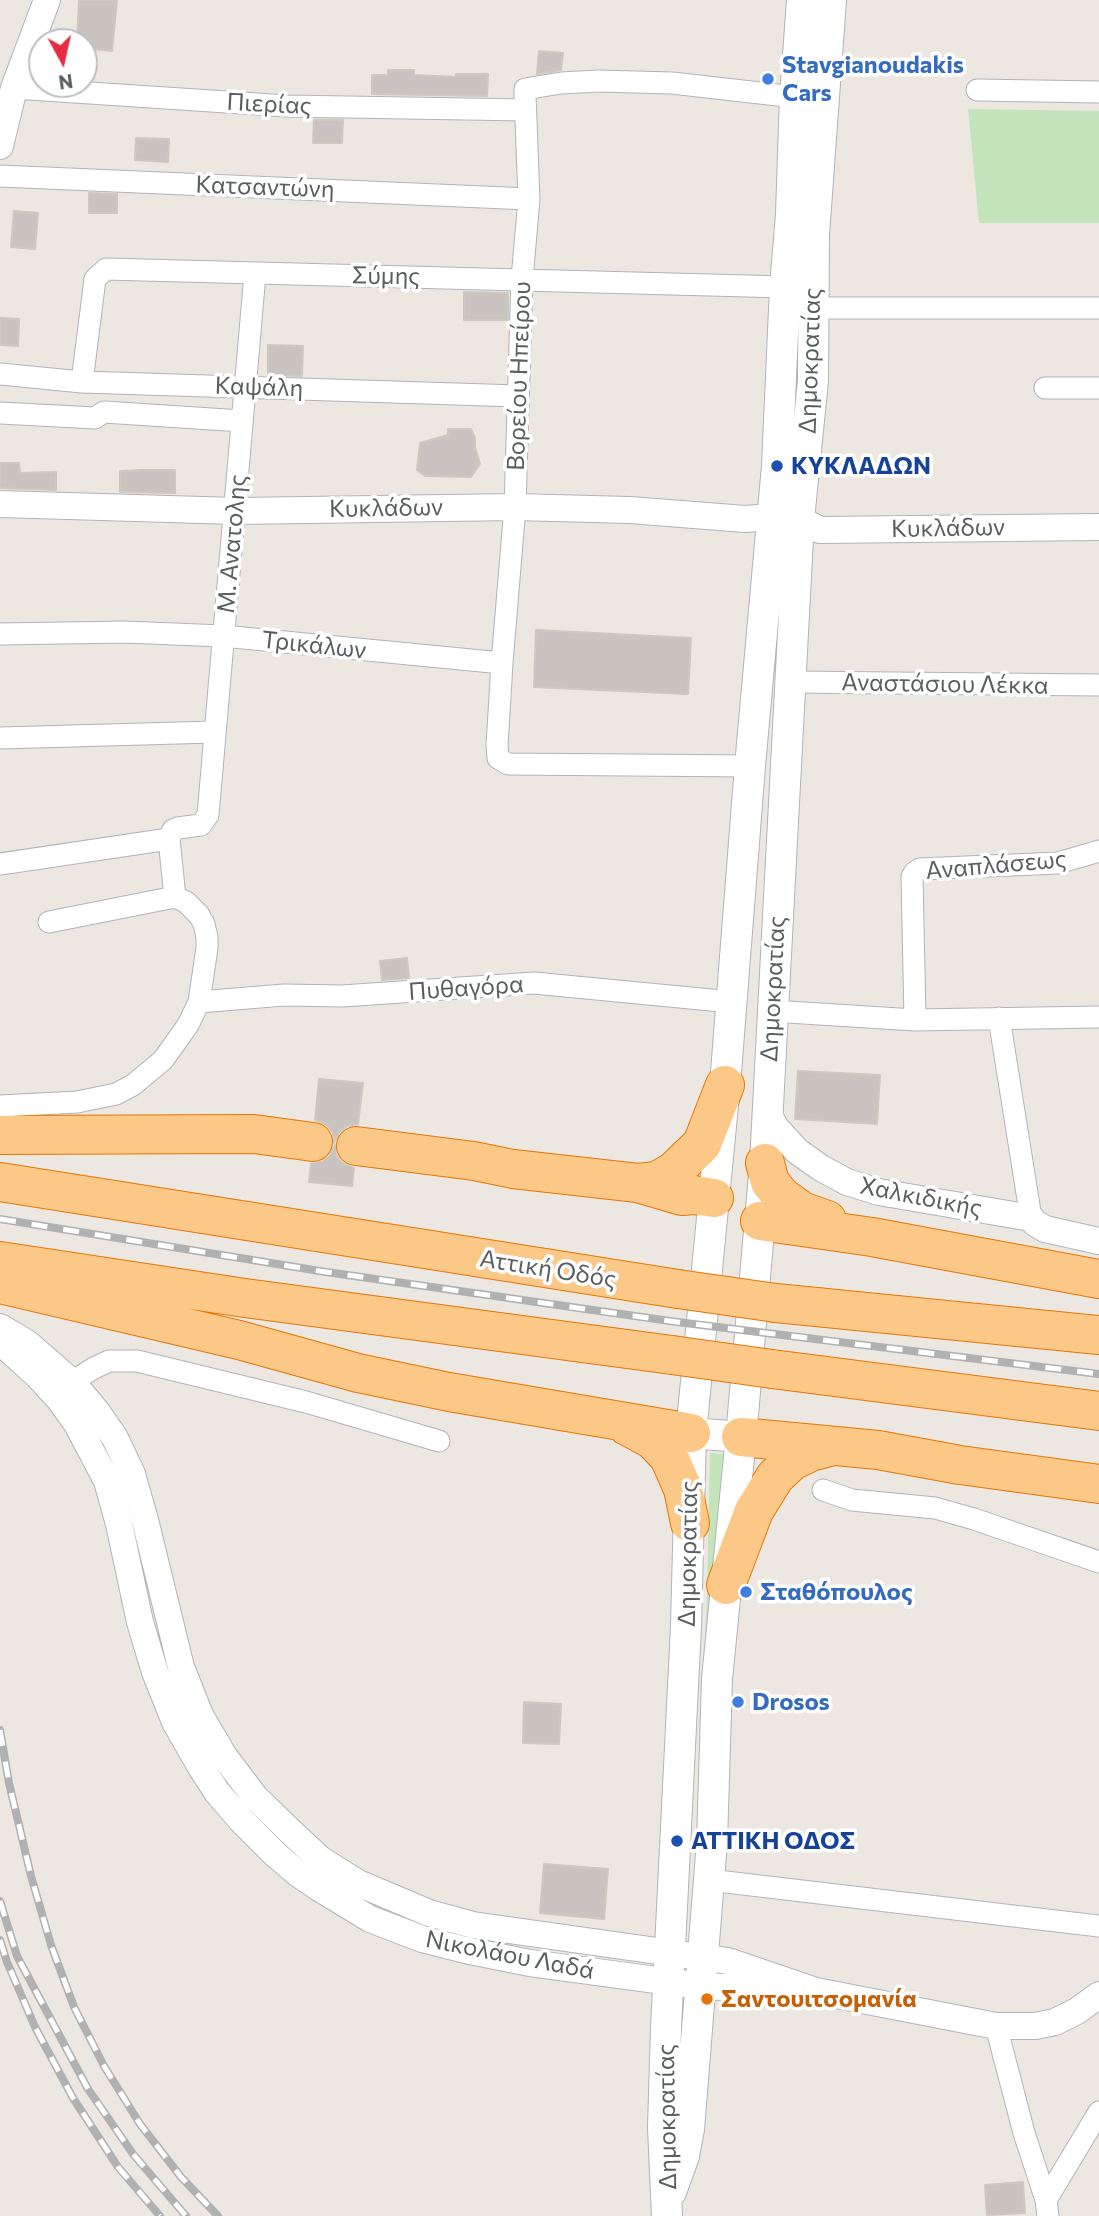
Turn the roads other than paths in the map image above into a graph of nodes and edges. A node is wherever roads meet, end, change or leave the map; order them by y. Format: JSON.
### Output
{"nodes":[{"id":1,"x":47,"y":0,"type":"edge"},
{"id":2,"x":802,"y":0,"type":"edge"},
{"id":3,"x":831,"y":0,"type":"edge"},
{"id":4,"x":14,"y":88,"type":"junction"},
{"id":5,"x":977,"y":90,"type":"dead end"},
{"id":6,"x":1099,"y":92,"type":"edge"},
{"id":7,"x":795,"y":97,"type":"junction"},
{"id":8,"x":525,"y":99,"type":"junction"},
{"id":9,"x":0,"y":146,"type":"edge"},
{"id":10,"x":0,"y":176,"type":"edge"},
{"id":11,"x":529,"y":199,"type":"junction"},
{"id":12,"x":255,"y":274,"type":"junction"},
{"id":13,"x":522,"y":279,"type":"junction"},
{"id":14,"x":785,"y":287,"type":"junction"},
{"id":15,"x":812,"y":308,"type":"junction"},
{"id":16,"x":1099,"y":309,"type":"edge"},
{"id":17,"x":0,"y":374,"type":"edge"},
{"id":18,"x":82,"y":382,"type":"junction"},
{"id":19,"x":245,"y":386,"type":"junction"},
{"id":20,"x":1045,"y":388,"type":"dead end"},
{"id":21,"x":1099,"y":388,"type":"edge"},
{"id":22,"x":517,"y":397,"type":"junction"},
{"id":23,"x":0,"y":413,"type":"edge"},
{"id":24,"x":242,"y":421,"type":"junction"},
{"id":25,"x":0,"y":504,"type":"edge"},
{"id":26,"x":515,"y":507,"type":"junction"},
{"id":27,"x":236,"y":511,"type":"junction"},
{"id":28,"x":786,"y":518,"type":"junction"},
{"id":29,"x":1099,"y":527,"type":"edge"},
{"id":30,"x":0,"y":634,"type":"edge"},
{"id":31,"x":223,"y":636,"type":"junction"},
{"id":32,"x":502,"y":663,"type":"junction"},
{"id":33,"x":791,"y":682,"type":"junction"},
{"id":34,"x":1099,"y":685,"type":"edge"},
{"id":35,"x":214,"y":732,"type":"junction"},
{"id":36,"x":0,"y":738,"type":"edge"},
{"id":37,"x":750,"y":766,"type":"junction"},
{"id":38,"x":169,"y":839,"type":"junction"},
{"id":39,"x":1099,"y":851,"type":"edge"},
{"id":40,"x":0,"y":864,"type":"edge"},
{"id":41,"x":175,"y":897,"type":"junction"},
{"id":42,"x":49,"y":922,"type":"dead end"},
{"id":43,"x":200,"y":1002,"type":"junction"},
{"id":44,"x":732,"y":1002,"type":"junction"},
{"id":45,"x":772,"y":1011,"type":"junction"},
{"id":46,"x":1099,"y":1017,"type":"edge"},
{"id":47,"x":999,"y":1018,"type":"junction"},
{"id":48,"x":915,"y":1020,"type":"junction"},
{"id":49,"x":725,"y":1085,"type":"junction"},
{"id":50,"x":0,"y":1106,"type":"edge"},
{"id":51,"x":766,"y":1110,"type":"junction"},
{"id":52,"x":0,"y":1135,"type":"edge"},
{"id":53,"x":313,"y":1142,"type":"dead end"},
{"id":54,"x":356,"y":1146,"type":"dead end"},
{"id":55,"x":765,"y":1163,"type":"junction"},
{"id":56,"x":0,"y":1182,"type":"edge"},
{"id":57,"x":638,"y":1183,"type":"junction"},
{"id":58,"x":714,"y":1198,"type":"junction"},
{"id":59,"x":1031,"y":1218,"type":"junction"},
{"id":60,"x":760,"y":1221,"type":"junction"},
{"id":61,"x":872,"y":1237,"type":"junction"},
{"id":62,"x":1099,"y":1241,"type":"edge"},
{"id":63,"x":0,"y":1261,"type":"edge"},
{"id":64,"x":1099,"y":1279,"type":"edge"},
{"id":65,"x":0,"y":1284,"type":"edge"},
{"id":66,"x":0,"y":1327,"type":"edge"},
{"id":67,"x":1099,"y":1335,"type":"edge"},
{"id":68,"x":0,"y":1343,"type":"edge"},
{"id":69,"x":72,"y":1382,"type":"junction"},
{"id":70,"x":1099,"y":1411,"type":"edge"},
{"id":71,"x":609,"y":1419,"type":"junction"},
{"id":72,"x":691,"y":1433,"type":"junction"},
{"id":73,"x":741,"y":1437,"type":"junction"},
{"id":74,"x":439,"y":1441,"type":"dead end"},
{"id":75,"x":835,"y":1445,"type":"junction"},
{"id":76,"x":1099,"y":1484,"type":"edge"},
{"id":77,"x":823,"y":1490,"type":"dead end"},
{"id":78,"x":690,"y":1523,"type":"junction"},
{"id":79,"x":1099,"y":1562,"type":"edge"},
{"id":80,"x":726,"y":1585,"type":"junction"},
{"id":81,"x":709,"y":1881,"type":"junction"},
{"id":82,"x":1099,"y":1926,"type":"edge"},
{"id":83,"x":669,"y":1967,"type":"junction"},
{"id":84,"x":701,"y":1971,"type":"junction"},
{"id":85,"x":1099,"y":1995,"type":"edge"},
{"id":86,"x":996,"y":2026,"type":"junction"},
{"id":87,"x":1099,"y":2112,"type":"edge"},
{"id":88,"x":1047,"y":2208,"type":"edge"},
{"id":89,"x":667,"y":2209,"type":"edge"}],
"edges":[{"from":1,"to":4,"type":"street"},
{"from":2,"to":7,"type":"main road","name":"Δημοκρατίας"},
{"from":3,"to":15,"type":"main road","name":"Δημοκρατίας"},
{"from":4,"to":8,"type":"street","name":"Πιερίας"},
{"from":4,"to":9,"type":"street"},
{"from":5,"to":6,"type":"street"},
{"from":7,"to":8,"type":"street","name":"Πιερίας"},
{"from":7,"to":14,"type":"main road","name":"Δημοκρατίας"},
{"from":8,"to":11,"type":"street","name":"Βορείου Ηπείρου"},
{"from":10,"to":11,"type":"street","name":"Κατσαντώνη"},
{"from":11,"to":13,"type":"street","name":"Βορείου Ηπείρου"},
{"from":12,"to":13,"type":"street","name":"Σύμης"},
{"from":12,"to":18,"type":"street","name":"Σύμης"},
{"from":12,"to":19,"type":"street","name":"Μ. Ανατολης"},
{"from":13,"to":14,"type":"street","name":"Σύμης"},
{"from":13,"to":22,"type":"street","name":"Βορείου Ηπείρου"},
{"from":14,"to":28,"type":"main road","name":"Δημοκρατίας"},
{"from":15,"to":16,"type":"street"},
{"from":15,"to":28,"type":"main road","name":"Δημοκρατίας"},
{"from":17,"to":18,"type":"street","name":"Καψάλη"},
{"from":18,"to":19,"type":"street","name":"Καψάλη"},
{"from":19,"to":22,"type":"street","name":"Καψάλη"},
{"from":19,"to":24,"type":"street","name":"Μ. Ανατολης"},
{"from":20,"to":21,"type":"street"},
{"from":22,"to":26,"type":"street","name":"Βορείου Ηπείρου"},
{"from":23,"to":24,"type":"street"},
{"from":24,"to":27,"type":"street","name":"Μ. Ανατολης"},
{"from":25,"to":27,"type":"street","name":"Κυκλάδων"},
{"from":26,"to":27,"type":"street","name":"Κυκλάδων"},
{"from":26,"to":28,"type":"street","name":"Κυκλάδων"},
{"from":26,"to":32,"type":"street","name":"Βορείου Ηπείρου"},
{"from":27,"to":31,"type":"street","name":"Μ. Ανατολης"},
{"from":28,"to":29,"type":"street","name":"Κυκλάδων"},
{"from":28,"to":33,"type":"main road","name":"Δημοκρατίας"},
{"from":28,"to":37,"type":"main road","name":"Δημοκρατίας"},
{"from":30,"to":31,"type":"street","name":"Τρικάλων"},
{"from":31,"to":32,"type":"street","name":"Τρικάλων"},
{"from":31,"to":35,"type":"street","name":"Μ. Ανατολης"},
{"from":32,"to":37,"type":"street","name":"Βορείου Ηπείρου"},
{"from":33,"to":34,"type":"street","name":"Αναστάσιου Λέκκα"},
{"from":33,"to":45,"type":"main road","name":"Δημοκρατίας"},
{"from":35,"to":36,"type":"street"},
{"from":35,"to":38,"type":"street","name":"Μ. Ανατολης"},
{"from":37,"to":44,"type":"main road","name":"Δημοκρατίας"},
{"from":38,"to":40,"type":"street"},
{"from":38,"to":41,"type":"street"},
{"from":39,"to":48,"type":"street","name":"Αναπλάσεως"},
{"from":41,"to":42,"type":"street"},
{"from":41,"to":43,"type":"street"},
{"from":43,"to":44,"type":"street","name":"Πυθαγόρα"},
{"from":43,"to":50,"type":"street"},
{"from":44,"to":49,"type":"main road","name":"Δημοκρατίας"},
{"from":45,"to":48,"type":"street"},
{"from":45,"to":51,"type":"main road","name":"Δημοκρατίας"},
{"from":46,"to":47,"type":"street"},
{"from":47,"to":48,"type":"street"},
{"from":47,"to":59,"type":"street"},
{"from":49,"to":57,"type":"highway"},
{"from":49,"to":58,"type":"main road","name":"Δημοκρατίας"},
{"from":51,"to":55,"type":"main road","name":"Δημοκρατίας"},
{"from":51,"to":59,"type":"street","name":"Χαλκιδικής"},
{"from":52,"to":53,"type":"highway"},
{"from":54,"to":57,"type":"highway"},
{"from":55,"to":60,"type":"main road","name":"Δημοκρατίας"},
{"from":55,"to":61,"type":"highway"},
{"from":56,"to":67,"type":"highway","name":"Αττική Οδός","bridge":true},
{"from":57,"to":58,"type":"highway"},
{"from":58,"to":60,"type":"main road"},
{"from":58,"to":72,"type":"main road","name":"Δημοκρατίας"},
{"from":59,"to":62,"type":"street","name":"Χαλκιδικής"},
{"from":60,"to":61,"type":"highway"},
{"from":60,"to":73,"type":"main road","name":"Δημοκρατίας"},
{"from":61,"to":64,"type":"highway"},
{"from":63,"to":70,"type":"highway","bridge":true},
{"from":65,"to":71,"type":"highway"},
{"from":66,"to":69,"type":"street","name":"Νικολάου Λαδά"},
{"from":68,"to":83,"type":"street","name":"Νικολάου Λαδά"},
{"from":69,"to":74,"type":"street"},
{"from":69,"to":83,"type":"street","name":"Νικολάου Λαδά"},
{"from":71,"to":72,"type":"highway"},
{"from":71,"to":78,"type":"highway"},
{"from":72,"to":73,"type":"main road"},
{"from":72,"to":78,"type":"main road","name":"Δημοκρατίας"},
{"from":73,"to":75,"type":"highway"},
{"from":73,"to":80,"type":"main road","name":"Δημοκρατίας"},
{"from":75,"to":76,"type":"highway"},
{"from":75,"to":80,"type":"highway"},
{"from":77,"to":79,"type":"street"},
{"from":78,"to":83,"type":"main road","name":"Δημοκρατίας"},
{"from":80,"to":81,"type":"main road","name":"Δημοκρατίας"},
{"from":81,"to":82,"type":"street"},
{"from":81,"to":84,"type":"main road","name":"Δημοκρατίας"},
{"from":83,"to":84,"type":"street","name":"Νικολάου Λαδά"},
{"from":83,"to":89,"type":"main road","name":"Δημοκρατίας"},
{"from":84,"to":86,"type":"street","name":"Νικολάου Λαδά"},
{"from":84,"to":89,"type":"main road","name":"Δημοκρατίας"},
{"from":85,"to":86,"type":"street","name":"Νικολάου Λαδά"},
{"from":86,"to":88,"type":"street"},
{"from":87,"to":88,"type":"street"}]}
